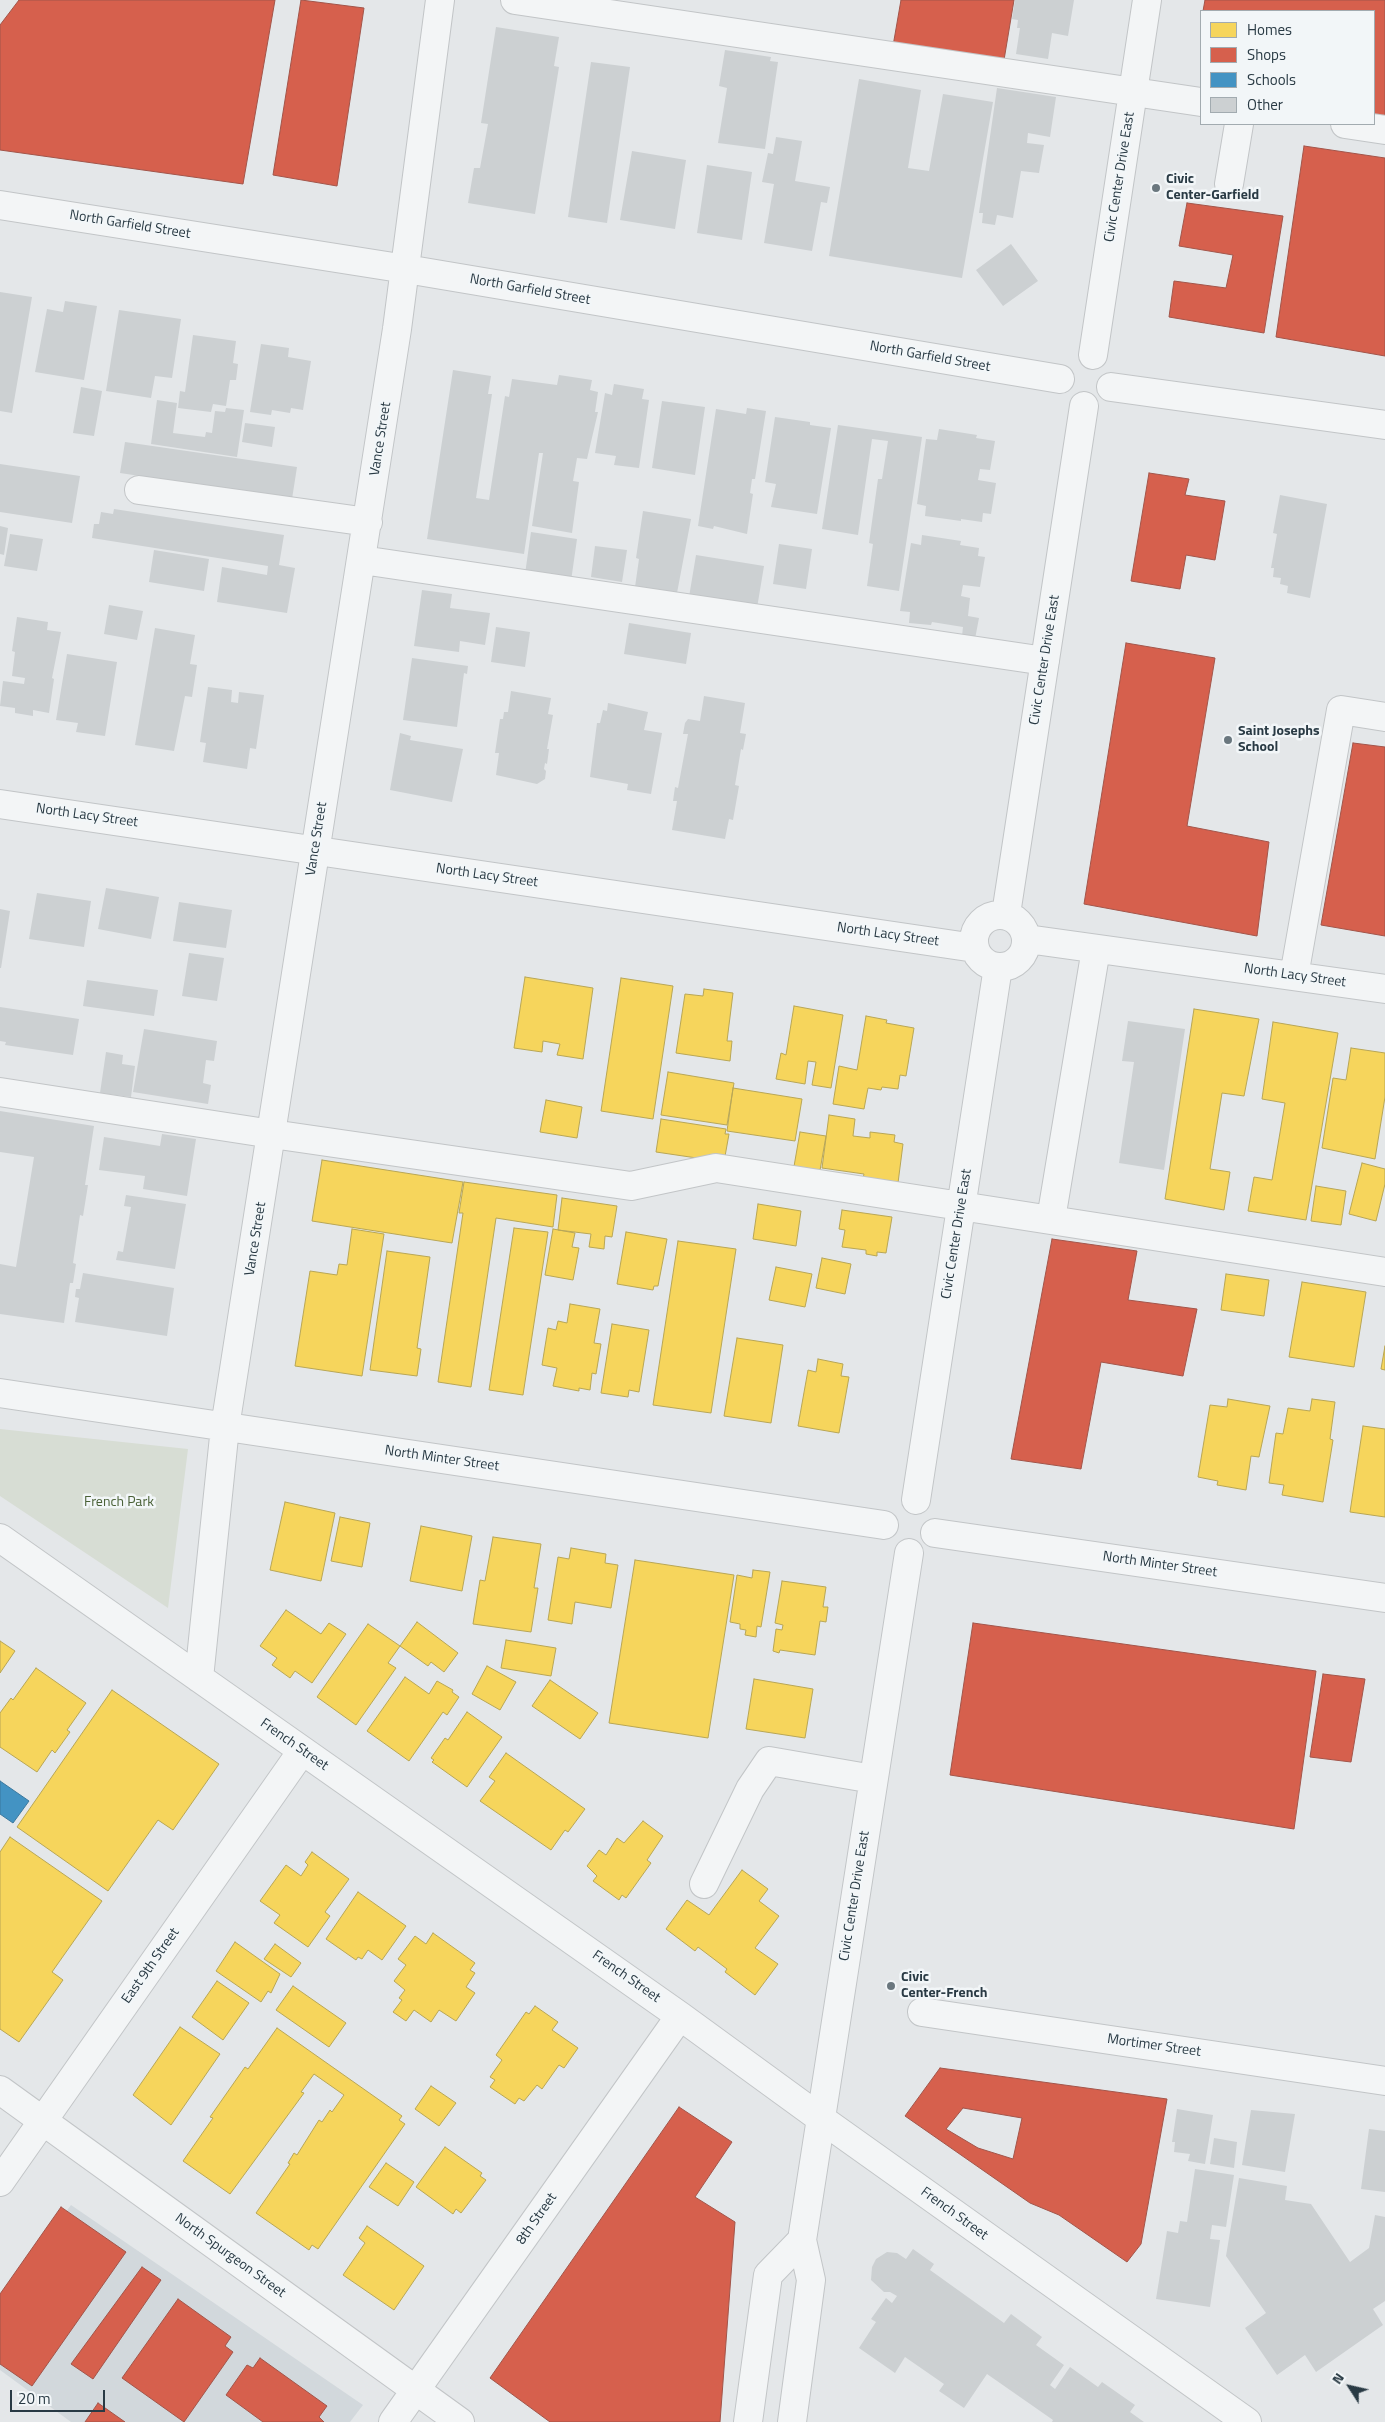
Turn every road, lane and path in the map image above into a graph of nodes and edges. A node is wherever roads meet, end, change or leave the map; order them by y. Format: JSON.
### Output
{"nodes":[{"id":1,"x":440,"y":0,"type":"edge"},
{"id":2,"x":516,"y":0,"type":"edge"},
{"id":3,"x":1147,"y":0,"type":"edge"},
{"id":4,"x":1133,"y":92,"type":"junction"},
{"id":5,"x":1200,"y":102,"type":"edge"},
{"id":6,"x":1239,"y":125,"type":"edge"},
{"id":7,"x":1352,"y":125,"type":"edge"},
{"id":8,"x":1385,"y":130,"type":"edge"},
{"id":9,"x":1229,"y":184,"type":"dead end"},
{"id":10,"x":0,"y":205,"type":"edge"},
{"id":11,"x":406,"y":269,"type":"junction"},
{"id":12,"x":1093,"y":355,"type":"junction"},
{"id":13,"x":1060,"y":379,"type":"junction"},
{"id":14,"x":1112,"y":387,"type":"junction"},
{"id":15,"x":1084,"y":406,"type":"junction"},
{"id":16,"x":1385,"y":425,"type":"edge"},
{"id":17,"x":139,"y":490,"type":"dead end"},
{"id":18,"x":368,"y":522,"type":"junction"},
{"id":19,"x":362,"y":560,"type":"junction"},
{"id":20,"x":1045,"y":662,"type":"junction"},
{"id":21,"x":1385,"y":717,"type":"edge"},
{"id":22,"x":0,"y":804,"type":"edge"},
{"id":23,"x":315,"y":850,"type":"junction"},
{"id":24,"x":1006,"y":914,"type":"junction"},
{"id":25,"x":1027,"y":939,"type":"junction"},
{"id":26,"x":975,"y":948,"type":"junction"},
{"id":27,"x":1096,"y":949,"type":"junction"},
{"id":28,"x":998,"y":967,"type":"junction"},
{"id":29,"x":1294,"y":976,"type":"junction"},
{"id":30,"x":1385,"y":989,"type":"edge"},
{"id":31,"x":0,"y":1092,"type":"edge"},
{"id":32,"x":272,"y":1134,"type":"junction"},
{"id":33,"x":962,"y":1205,"type":"junction"},
{"id":34,"x":1051,"y":1219,"type":"junction"},
{"id":35,"x":1385,"y":1272,"type":"edge"},
{"id":36,"x":0,"y":1393,"type":"edge"},
{"id":37,"x":225,"y":1427,"type":"junction"},
{"id":38,"x":916,"y":1500,"type":"junction"},
{"id":39,"x":884,"y":1525,"type":"junction"},
{"id":40,"x":936,"y":1533,"type":"junction"},
{"id":41,"x":0,"y":1538,"type":"edge"},
{"id":42,"x":909,"y":1552,"type":"junction"},
{"id":43,"x":1385,"y":1598,"type":"edge"},
{"id":44,"x":199,"y":1678,"type":"junction"},
{"id":45,"x":302,"y":1750,"type":"junction"},
{"id":46,"x":874,"y":1779,"type":"junction"},
{"id":47,"x":704,"y":1884,"type":"dead end"},
{"id":48,"x":922,"y":2012,"type":"dead end"},
{"id":49,"x":680,"y":2016,"type":"junction"},
{"id":50,"x":1385,"y":2081,"type":"edge"},
{"id":51,"x":0,"y":2090,"type":"edge"},
{"id":52,"x":820,"y":2118,"type":"junction"},
{"id":53,"x":43,"y":2121,"type":"junction"},
{"id":54,"x":0,"y":2182,"type":"edge"},
{"id":55,"x":802,"y":2240,"type":"junction"},
{"id":56,"x":416,"y":2390,"type":"junction"},
{"id":57,"x":393,"y":2422,"type":"edge"},
{"id":58,"x":460,"y":2422,"type":"edge"},
{"id":59,"x":748,"y":2422,"type":"edge"},
{"id":60,"x":792,"y":2422,"type":"edge"},
{"id":61,"x":1247,"y":2422,"type":"edge"}],
"edges":[{"from":1,"to":11,"type":"street","name":"Vance Street"},
{"from":2,"to":4,"type":"street"},
{"from":3,"to":4,"type":"street","name":"Civic Center Drive East"},
{"from":4,"to":5,"type":"street"},
{"from":4,"to":12,"type":"street","name":"Civic Center Drive East"},
{"from":6,"to":9,"type":"street"},
{"from":7,"to":8,"type":"street"},
{"from":10,"to":11,"type":"street","name":"North Garfield Street"},
{"from":11,"to":13,"type":"street","name":"North Garfield Street"},
{"from":11,"to":18,"type":"street","name":"Vance Street"},
{"from":12,"to":13,"type":"street"},
{"from":12,"to":14,"type":"street"},
{"from":13,"to":15,"type":"street"},
{"from":14,"to":15,"type":"street"},
{"from":14,"to":16,"type":"street"},
{"from":15,"to":20,"type":"street","name":"Civic Center Drive East"},
{"from":17,"to":18,"type":"street"},
{"from":18,"to":19,"type":"street","name":"Vance Street"},
{"from":19,"to":20,"type":"street"},
{"from":19,"to":23,"type":"street","name":"Vance Street"},
{"from":20,"to":24,"type":"street","name":"Civic Center Drive East"},
{"from":21,"to":29,"type":"street"},
{"from":22,"to":23,"type":"street","name":"North Lacy Street"},
{"from":23,"to":26,"type":"street","name":"North Lacy Street"},
{"from":23,"to":32,"type":"street","name":"Vance Street"},
{"from":24,"to":25,"type":"street"},
{"from":24,"to":26,"type":"street"},
{"from":25,"to":27,"type":"street","name":"North Lacy Street"},
{"from":25,"to":28,"type":"street"},
{"from":26,"to":28,"type":"street"},
{"from":27,"to":29,"type":"street","name":"North Lacy Street"},
{"from":27,"to":34,"type":"street"},
{"from":28,"to":33,"type":"street","name":"Civic Center Drive East"},
{"from":29,"to":30,"type":"street","name":"North Lacy Street"},
{"from":31,"to":32,"type":"street"},
{"from":32,"to":33,"type":"street"},
{"from":32,"to":37,"type":"street","name":"Vance Street"},
{"from":33,"to":34,"type":"street"},
{"from":33,"to":38,"type":"street","name":"Civic Center Drive East"},
{"from":34,"to":35,"type":"street"},
{"from":36,"to":37,"type":"street","name":"North Minter Street"},
{"from":37,"to":39,"type":"street","name":"North Minter Street"},
{"from":37,"to":44,"type":"street","name":"Vance Street"},
{"from":38,"to":39,"type":"street"},
{"from":38,"to":40,"type":"street"},
{"from":39,"to":42,"type":"street"},
{"from":40,"to":42,"type":"street"},
{"from":40,"to":43,"type":"street","name":"North Minter Street"},
{"from":41,"to":44,"type":"street","name":"French Street"},
{"from":42,"to":46,"type":"street","name":"Civic Center Drive East"},
{"from":44,"to":45,"type":"street","name":"French Street"},
{"from":45,"to":49,"type":"street","name":"French Street"},
{"from":45,"to":53,"type":"street","name":"East 9th Street"},
{"from":46,"to":47,"type":"street"},
{"from":46,"to":52,"type":"street","name":"Civic Center Drive East"},
{"from":48,"to":50,"type":"street","name":"Mortimer Street"},
{"from":49,"to":52,"type":"street","name":"French Street"},
{"from":49,"to":56,"type":"street","name":"8th Street"},
{"from":51,"to":53,"type":"street","name":"North Spurgeon Street"},
{"from":52,"to":55,"type":"street","name":"Civic Center Drive East"},
{"from":52,"to":61,"type":"street","name":"French Street"},
{"from":53,"to":54,"type":"street","name":"East 9th Street"},
{"from":53,"to":56,"type":"street","name":"North Spurgeon Street"},
{"from":55,"to":59,"type":"street"},
{"from":55,"to":60,"type":"street","name":"Civic Center Drive East"},
{"from":56,"to":57,"type":"street","name":"8th Street"},
{"from":56,"to":58,"type":"street","name":"North Spurgeon Street"}]}
